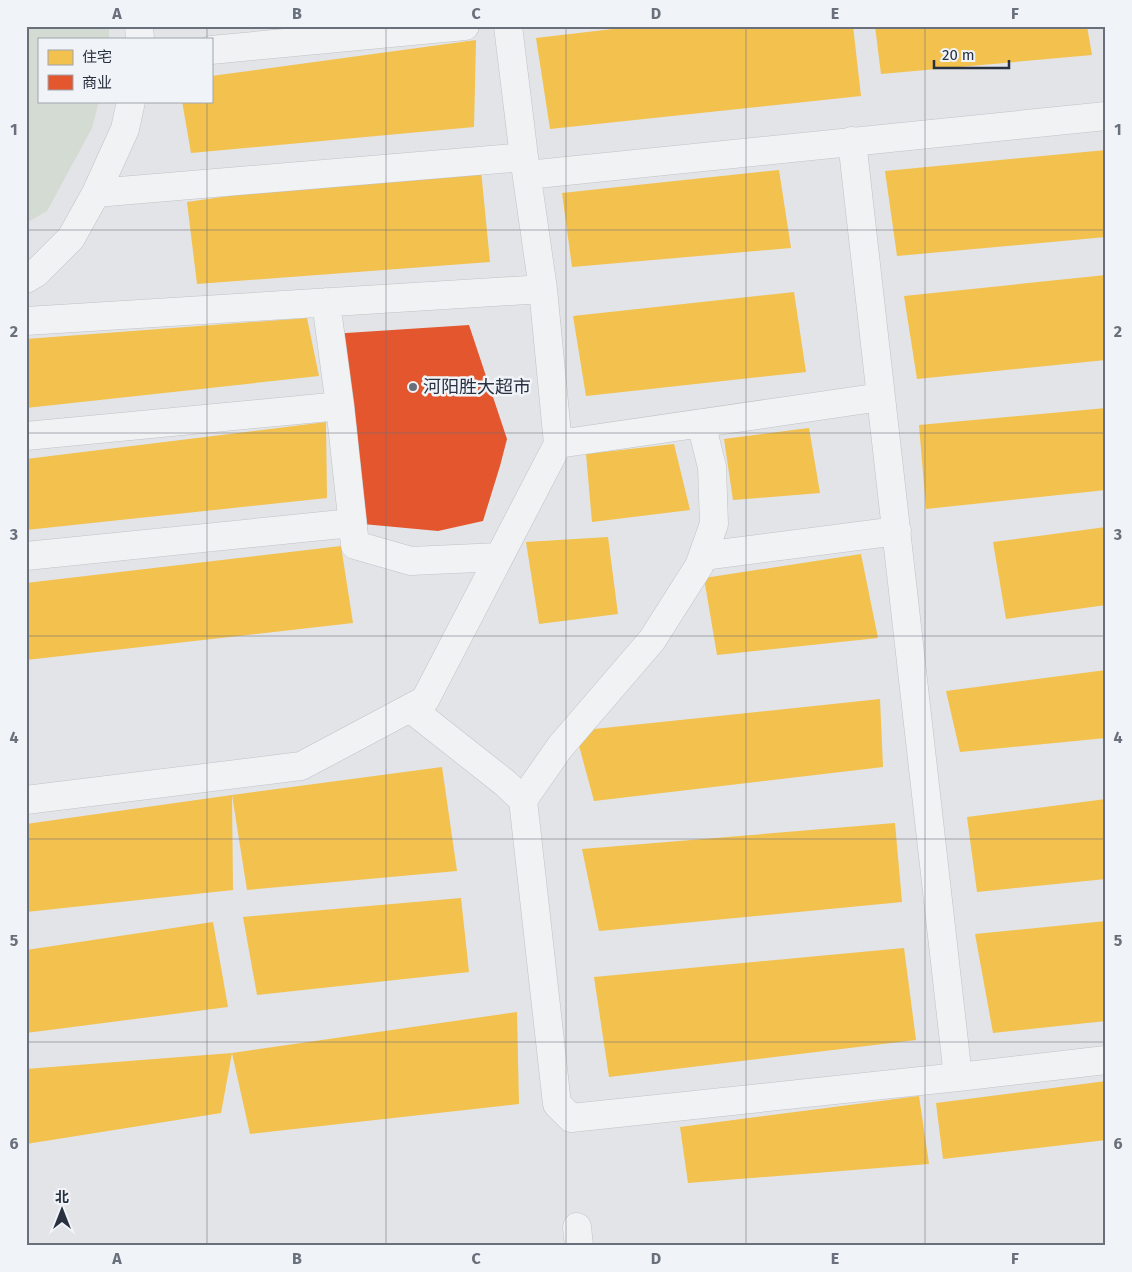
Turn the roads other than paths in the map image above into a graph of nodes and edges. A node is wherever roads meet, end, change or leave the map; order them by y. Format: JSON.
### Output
{"nodes":[{"id":1,"x":465,"y":26,"type":"edge"},
{"id":2,"x":508,"y":26,"type":"edge"},
{"id":3,"x":212,"y":50,"type":"edge"},
{"id":4,"x":131,"y":102,"type":"edge"},
{"id":5,"x":1106,"y":116,"type":"edge"},
{"id":6,"x":852,"y":141,"type":"junction"},
{"id":7,"x":525,"y":166,"type":"junction"},
{"id":8,"x":96,"y":193,"type":"junction"},
{"id":9,"x":26,"y":279,"type":"edge"},
{"id":10,"x":543,"y":289,"type":"junction"},
{"id":11,"x":326,"y":302,"type":"junction"},
{"id":12,"x":26,"y":321,"type":"edge"},
{"id":13,"x":881,"y":397,"type":"junction"},
{"id":14,"x":340,"y":406,"type":"junction"},
{"id":15,"x":701,"y":423,"type":"junction"},
{"id":16,"x":26,"y":436,"type":"edge"},
{"id":17,"x":558,"y":444,"type":"junction"},
{"id":18,"x":352,"y":523,"type":"junction"},
{"id":19,"x":897,"y":531,"type":"junction"},
{"id":20,"x":26,"y":556,"type":"edge"},
{"id":21,"x":702,"y":556,"type":"junction"},
{"id":22,"x":499,"y":557,"type":"junction"},
{"id":23,"x":410,"y":708,"type":"junction"},
{"id":24,"x":26,"y":800,"type":"edge"},
{"id":25,"x":523,"y":800,"type":"junction"},
{"id":26,"x":1106,"y":1060,"type":"edge"},
{"id":27,"x":958,"y":1077,"type":"junction"}],
"edges":[{"from":1,"to":3,"type":"street"},
{"from":2,"to":7,"type":"street"},
{"from":4,"to":8,"type":"street"},
{"from":5,"to":6,"type":"street"},
{"from":6,"to":7,"type":"street"},
{"from":6,"to":13,"type":"street"},
{"from":7,"to":8,"type":"street"},
{"from":7,"to":10,"type":"street"},
{"from":8,"to":9,"type":"street"},
{"from":10,"to":11,"type":"street"},
{"from":10,"to":17,"type":"street"},
{"from":11,"to":12,"type":"street"},
{"from":11,"to":14,"type":"street"},
{"from":13,"to":15,"type":"street"},
{"from":13,"to":19,"type":"street"},
{"from":14,"to":16,"type":"street"},
{"from":14,"to":18,"type":"street"},
{"from":15,"to":17,"type":"street"},
{"from":15,"to":21,"type":"street"},
{"from":17,"to":22,"type":"street"},
{"from":18,"to":20,"type":"street"},
{"from":18,"to":22,"type":"street"},
{"from":19,"to":21,"type":"street"},
{"from":19,"to":27,"type":"street"},
{"from":21,"to":25,"type":"street"},
{"from":22,"to":23,"type":"street"},
{"from":23,"to":24,"type":"street"},
{"from":23,"to":25,"type":"street"},
{"from":25,"to":27,"type":"street"},
{"from":26,"to":27,"type":"street"}]}
